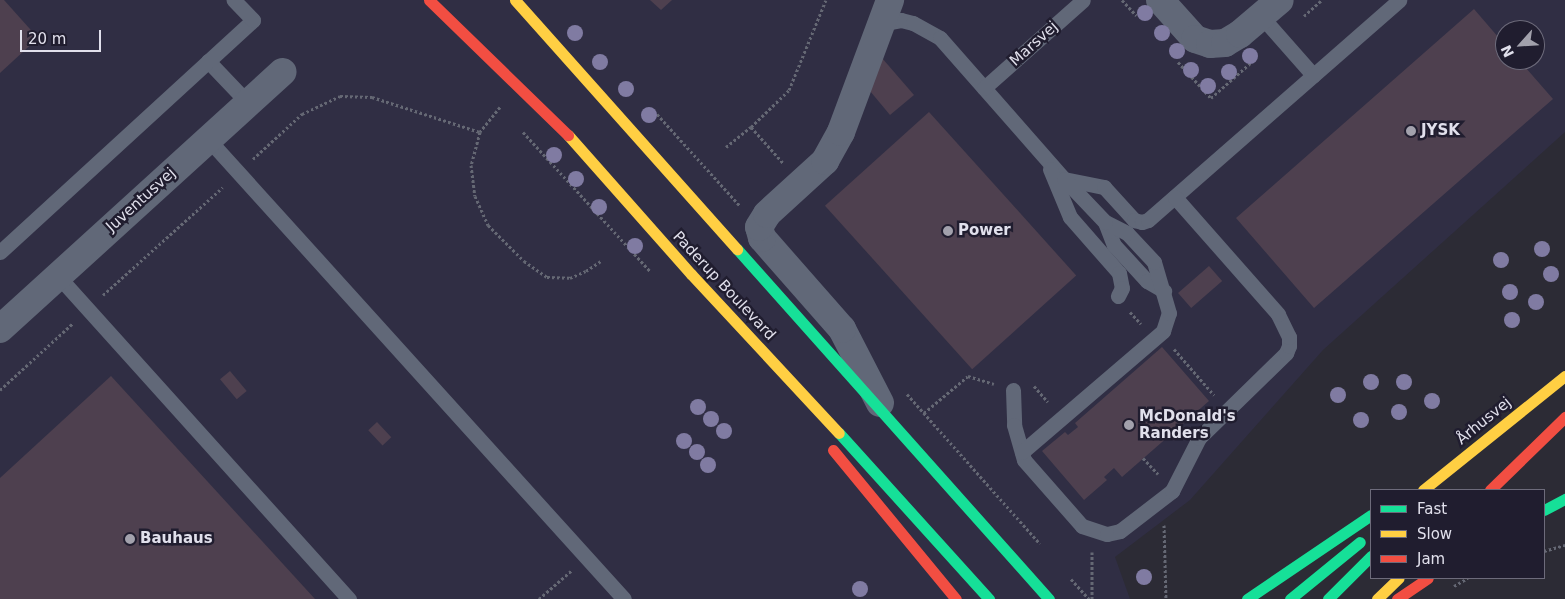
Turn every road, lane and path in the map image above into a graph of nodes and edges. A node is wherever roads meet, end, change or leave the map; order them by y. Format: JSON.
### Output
{"nodes":[{"id":1,"x":234,"y":0,"type":"edge"},
{"id":2,"x":429,"y":0,"type":"edge"},
{"id":3,"x":514,"y":0,"type":"edge"},
{"id":4,"x":826,"y":0,"type":"edge"},
{"id":5,"x":890,"y":0,"type":"edge"},
{"id":6,"x":1083,"y":0,"type":"edge"},
{"id":7,"x":1160,"y":0,"type":"edge"},
{"id":8,"x":1399,"y":0,"type":"edge"},
{"id":9,"x":1270,"y":8,"type":"edge"},
{"id":10,"x":880,"y":29,"type":"junction"},
{"id":11,"x":208,"y":61,"type":"junction"},
{"id":12,"x":282,"y":72,"type":"dead end"},
{"id":13,"x":1313,"y":75,"type":"junction"},
{"id":14,"x":984,"y":88,"type":"junction"},
{"id":15,"x":494,"y":100,"type":"dead end"},
{"id":16,"x":248,"y":103,"type":"junction"},
{"id":17,"x":501,"y":107,"type":"junction"},
{"id":18,"x":507,"y":114,"type":"dead end"},
{"id":19,"x":751,"y":126,"type":"junction"},
{"id":20,"x":520,"y":128,"type":"dead end"},
{"id":21,"x":480,"y":132,"type":"junction"},
{"id":22,"x":208,"y":139,"type":"junction"},
{"id":23,"x":726,"y":147,"type":"dead end"},
{"id":24,"x":1046,"y":159,"type":"junction"},
{"id":25,"x":787,"y":167,"type":"dead end"},
{"id":26,"x":238,"y":173,"type":"junction"},
{"id":27,"x":1064,"y":179,"type":"junction"},
{"id":28,"x":1175,"y":197,"type":"junction"},
{"id":29,"x":0,"y":252,"type":"edge"},
{"id":30,"x":601,"y":261,"type":"dead end"},
{"id":31,"x":691,"y":274,"type":"junction"},
{"id":32,"x":58,"y":276,"type":"junction"},
{"id":33,"x":1118,"y":296,"type":"dead end"},
{"id":34,"x":88,"y":310,"type":"junction"},
{"id":35,"x":0,"y":329,"type":"edge"},
{"id":36,"x":1565,"y":376,"type":"edge"},
{"id":37,"x":0,"y":390,"type":"edge"},
{"id":38,"x":1013,"y":390,"type":"joint"},
{"id":39,"x":798,"y":406,"type":"dead end"},
{"id":40,"x":924,"y":413,"type":"dead end"},
{"id":41,"x":886,"y":415,"type":"junction"},
{"id":42,"x":1565,"y":417,"type":"edge"},
{"id":43,"x":1492,"y":434,"type":"junction"},
{"id":44,"x":823,"y":437,"type":"dead end"},
{"id":45,"x":1022,"y":452,"type":"junction"},
{"id":46,"x":1410,"y":489,"type":"edge"},
{"id":47,"x":1424,"y":489,"type":"edge"},
{"id":48,"x":1437,"y":489,"type":"edge"},
{"id":49,"x":1491,"y":489,"type":"edge"},
{"id":50,"x":1565,"y":499,"type":"edge"},
{"id":51,"x":1545,"y":509,"type":"edge"},
{"id":52,"x":1370,"y":516,"type":"edge"},
{"id":53,"x":1093,"y":529,"type":"junction"},
{"id":54,"x":1370,"y":534,"type":"edge"},
{"id":55,"x":1565,"y":546,"type":"edge"},
{"id":56,"x":1545,"y":551,"type":"edge"},
{"id":57,"x":586,"y":557,"type":"junction"},
{"id":58,"x":1370,"y":557,"type":"edge"},
{"id":59,"x":1398,"y":579,"type":"edge"},
{"id":60,"x":1427,"y":579,"type":"edge"},
{"id":61,"x":349,"y":599,"type":"edge"},
{"id":62,"x":539,"y":599,"type":"edge"},
{"id":63,"x":624,"y":599,"type":"edge"},
{"id":64,"x":956,"y":599,"type":"edge"},
{"id":65,"x":989,"y":599,"type":"edge"},
{"id":66,"x":1049,"y":599,"type":"edge"},
{"id":67,"x":1092,"y":599,"type":"edge"},
{"id":68,"x":1247,"y":599,"type":"edge"},
{"id":69,"x":1290,"y":599,"type":"edge"},
{"id":70,"x":1328,"y":599,"type":"edge"},
{"id":71,"x":1377,"y":599,"type":"edge"},
{"id":72,"x":1397,"y":599,"type":"edge"}],
"edges":[{"from":1,"to":11,"type":"lane"},
{"from":2,"to":31,"type":"main road","name":"Paderup Boulevard"},
{"from":3,"to":41,"type":"main road"},
{"from":4,"to":19,"type":"path"},
{"from":5,"to":10,"type":"street"},
{"from":6,"to":14,"type":"lane","name":"Marsvej"},
{"from":7,"to":9,"type":"street"},
{"from":8,"to":13,"type":"lane"},
{"from":9,"to":13,"type":"lane"},
{"from":10,"to":14,"type":"lane"},
{"from":10,"to":41,"type":"street"},
{"from":11,"to":16,"type":"lane"},
{"from":11,"to":29,"type":"lane"},
{"from":12,"to":16,"type":"street","name":"Juventusvej"},
{"from":13,"to":28,"type":"lane"},
{"from":14,"to":24,"type":"lane"},
{"from":15,"to":17,"type":"path"},
{"from":16,"to":22,"type":"street","name":"Juventusvej"},
{"from":17,"to":18,"type":"path"},
{"from":17,"to":21,"type":"path"},
{"from":19,"to":23,"type":"path"},
{"from":19,"to":25,"type":"path"},
{"from":20,"to":31,"type":"path"},
{"from":21,"to":26,"type":"path"},
{"from":21,"to":30,"type":"path"},
{"from":22,"to":26,"type":"lane"},
{"from":22,"to":32,"type":"street","name":"Juventusvej"},
{"from":24,"to":27,"type":"lane"},
{"from":24,"to":33,"type":"lane"},
{"from":26,"to":34,"type":"path"},
{"from":26,"to":57,"type":"lane"},
{"from":27,"to":28,"type":"lane"},
{"from":27,"to":45,"type":"lane"},
{"from":28,"to":53,"type":"lane"},
{"from":31,"to":39,"type":"main road"},
{"from":31,"to":65,"type":"main road","name":"Paderup Boulevard"},
{"from":32,"to":34,"type":"lane"},
{"from":32,"to":35,"type":"street","name":"Juventusvej"},
{"from":34,"to":37,"type":"path"},
{"from":34,"to":61,"type":"lane"},
{"from":36,"to":43,"type":"main road","name":"Århusvej"},
{"from":38,"to":40,"type":"path"},
{"from":38,"to":45,"type":"lane"},
{"from":41,"to":66,"type":"main road"},
{"from":42,"to":49,"type":"main road"},
{"from":43,"to":46,"type":"main road"},
{"from":43,"to":47,"type":"main road","name":"Århusvej"},
{"from":43,"to":48,"type":"main road"},
{"from":44,"to":64,"type":"main road"},
{"from":45,"to":53,"type":"lane"},
{"from":50,"to":51,"type":"main road"},
{"from":52,"to":68,"type":"main road"},
{"from":53,"to":67,"type":"path"},
{"from":54,"to":69,"type":"main road"},
{"from":55,"to":56,"type":"path"},
{"from":57,"to":62,"type":"path"},
{"from":57,"to":63,"type":"lane"},
{"from":58,"to":70,"type":"main road"},
{"from":59,"to":71,"type":"main road"},
{"from":60,"to":72,"type":"main road"}]}
